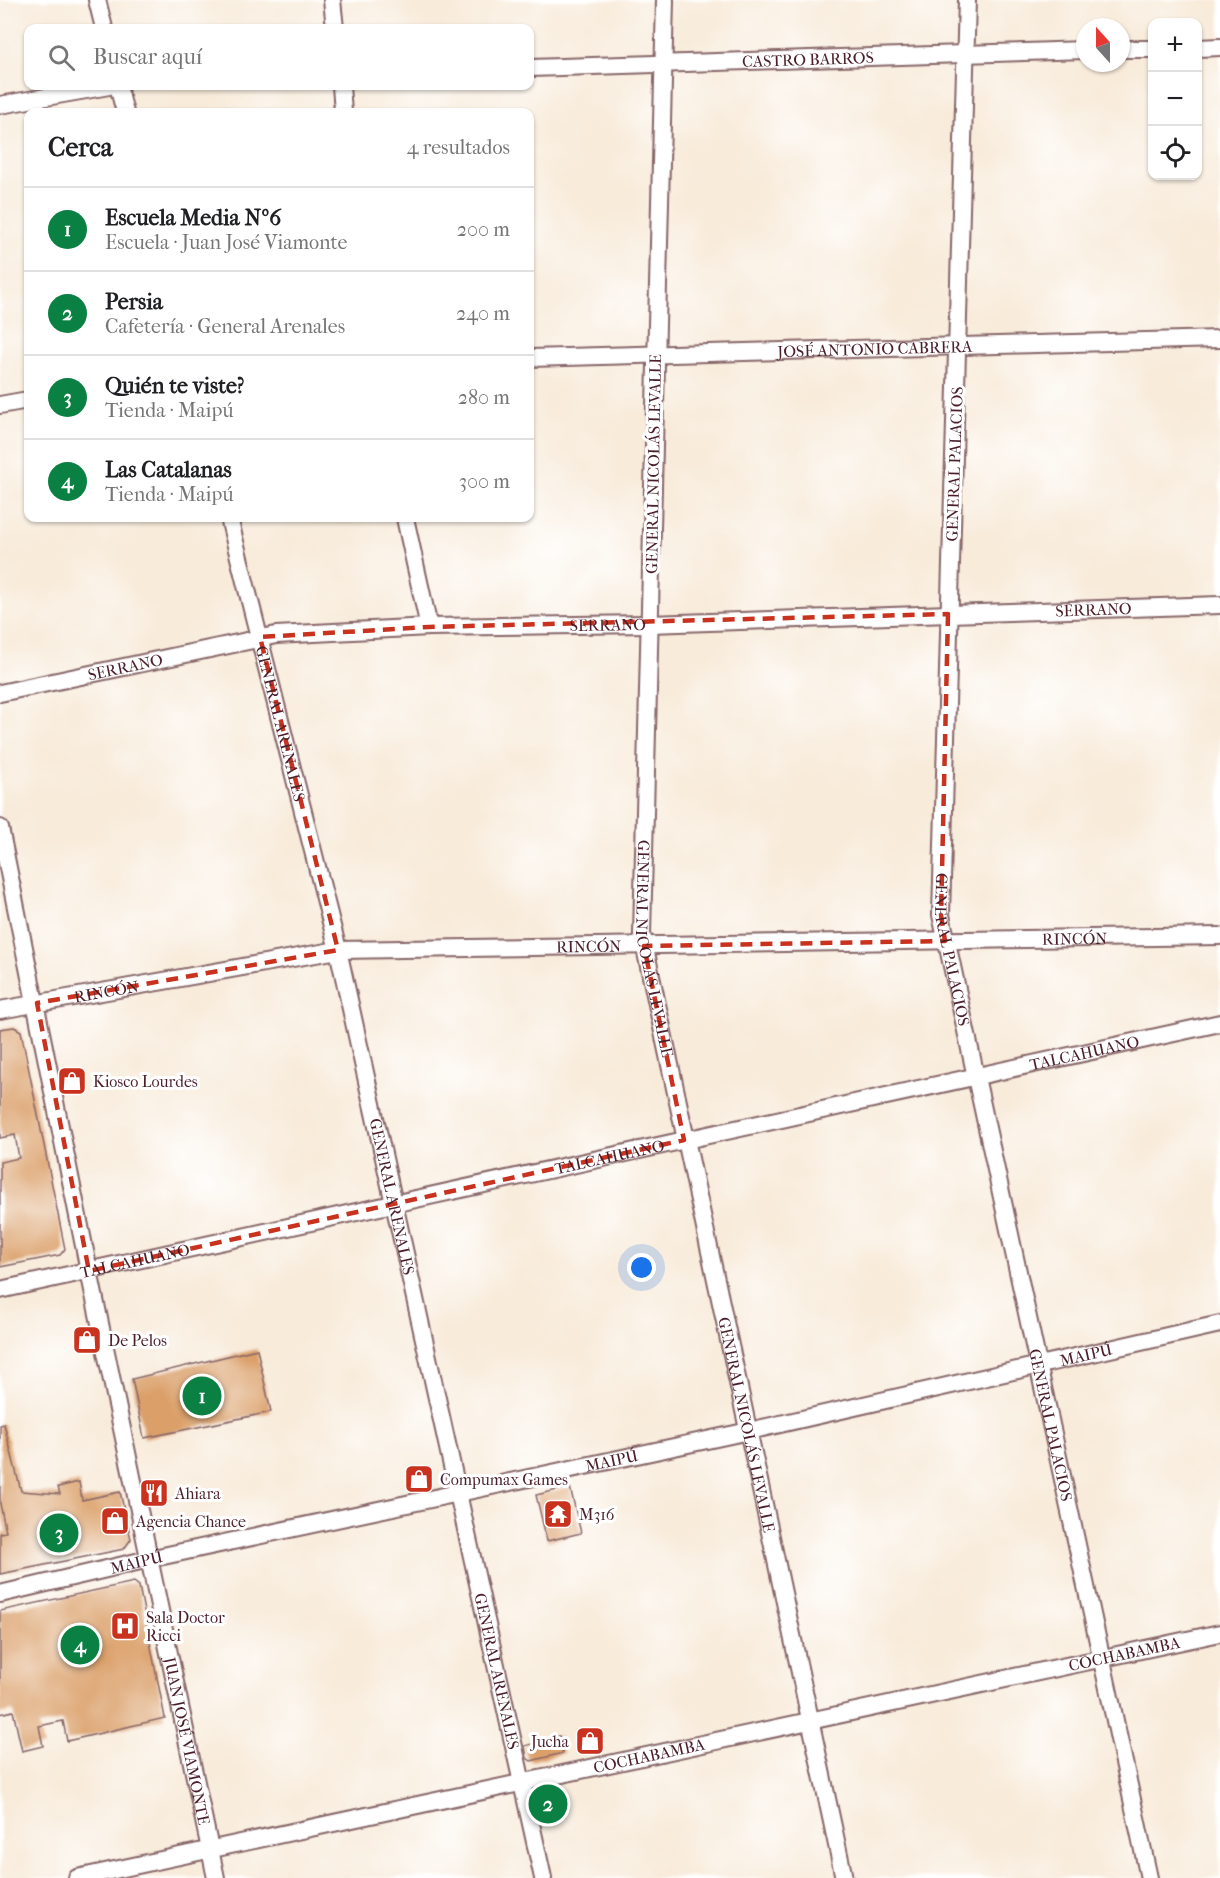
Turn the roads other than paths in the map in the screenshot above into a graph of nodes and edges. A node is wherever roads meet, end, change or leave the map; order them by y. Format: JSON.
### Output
{"nodes":[{"id":1,"x":97,"y":0,"type":"edge"},
{"id":2,"x":332,"y":0,"type":"edge"},
{"id":3,"x":665,"y":0,"type":"edge"},
{"id":4,"x":967,"y":0,"type":"edge"},
{"id":5,"x":103,"y":24,"type":"edge"},
{"id":6,"x":335,"y":24,"type":"edge"},
{"id":7,"x":1220,"y":47,"type":"edge"},
{"id":8,"x":1202,"y":48,"type":"edge"},
{"id":9,"x":1130,"y":49,"type":"edge"},
{"id":10,"x":1148,"y":49,"type":"edge"},
{"id":11,"x":1076,"y":50,"type":"edge"},
{"id":12,"x":966,"y":53,"type":"junction"},
{"id":13,"x":663,"y":64,"type":"junction"},
{"id":14,"x":534,"y":68,"type":"edge"},
{"id":15,"x":86,"y":90,"type":"edge"},
{"id":16,"x":119,"y":90,"type":"edge"},
{"id":17,"x":340,"y":90,"type":"edge"},
{"id":18,"x":0,"y":105,"type":"edge"},
{"id":19,"x":124,"y":108,"type":"edge"},
{"id":20,"x":343,"y":108,"type":"edge"},
{"id":21,"x":1220,"y":339,"type":"edge"},
{"id":22,"x":958,"y":347,"type":"junction"},
{"id":23,"x":655,"y":356,"type":"junction"},
{"id":24,"x":534,"y":358,"type":"edge"},
{"id":25,"x":24,"y":401,"type":"edge"},
{"id":26,"x":0,"y":405,"type":"edge"},
{"id":27,"x":230,"y":522,"type":"edge"},
{"id":28,"x":406,"y":522,"type":"edge"},
{"id":29,"x":1220,"y":605,"type":"edge"},
{"id":30,"x":948,"y":614,"type":"junction"},
{"id":31,"x":649,"y":624,"type":"junction"},
{"id":32,"x":429,"y":627,"type":"junction"},
{"id":33,"x":260,"y":637,"type":"junction"},
{"id":34,"x":0,"y":693,"type":"edge"},
{"id":35,"x":0,"y":828,"type":"edge"},
{"id":36,"x":1220,"y":936,"type":"edge"},
{"id":37,"x":945,"y":941,"type":"junction"},
{"id":38,"x":644,"y":946,"type":"junction"},
{"id":39,"x":339,"y":950,"type":"junction"},
{"id":40,"x":37,"y":1003,"type":"junction"},
{"id":41,"x":0,"y":1010,"type":"edge"},
{"id":42,"x":1220,"y":1023,"type":"edge"},
{"id":43,"x":975,"y":1078,"type":"junction"},
{"id":44,"x":684,"y":1140,"type":"junction"},
{"id":45,"x":392,"y":1203,"type":"junction"},
{"id":46,"x":88,"y":1271,"type":"junction"},
{"id":47,"x":0,"y":1290,"type":"edge"},
{"id":48,"x":1220,"y":1324,"type":"edge"},
{"id":49,"x":1036,"y":1365,"type":"junction"},
{"id":50,"x":749,"y":1431,"type":"junction"},
{"id":51,"x":458,"y":1493,"type":"junction"},
{"id":52,"x":149,"y":1559,"type":"junction"},
{"id":53,"x":0,"y":1594,"type":"edge"},
{"id":54,"x":1220,"y":1633,"type":"edge"},
{"id":55,"x":1103,"y":1659,"type":"junction"},
{"id":56,"x":810,"y":1721,"type":"junction"},
{"id":57,"x":521,"y":1783,"type":"junction"},
{"id":58,"x":210,"y":1848,"type":"junction"},
{"id":59,"x":77,"y":1878,"type":"edge"},
{"id":60,"x":216,"y":1878,"type":"edge"},
{"id":61,"x":543,"y":1878,"type":"edge"},
{"id":62,"x":844,"y":1878,"type":"edge"},
{"id":63,"x":1149,"y":1878,"type":"edge"}],
"edges":[{"from":1,"to":5,"type":"street"},
{"from":2,"to":6,"type":"street"},
{"from":3,"to":13,"type":"street","name":"GENERAL NICOLÁS LEVALLE"},
{"from":4,"to":12,"type":"street","name":"GENERAL PALACIOS"},
{"from":7,"to":8,"type":"street"},
{"from":9,"to":10,"type":"street"},
{"from":11,"to":12,"type":"street","name":"CASTRO BARROS"},
{"from":12,"to":13,"type":"street","name":"CASTRO BARROS"},
{"from":12,"to":22,"type":"street","name":"GENERAL PALACIOS"},
{"from":13,"to":14,"type":"street","name":"CASTRO BARROS"},
{"from":13,"to":23,"type":"street","name":"GENERAL NICOLÁS LEVALLE"},
{"from":15,"to":18,"type":"street"},
{"from":16,"to":19,"type":"street"},
{"from":17,"to":20,"type":"street"},
{"from":21,"to":22,"type":"street","name":"JOSÉ ANTONIO CABRERA"},
{"from":22,"to":23,"type":"street","name":"JOSÉ ANTONIO CABRERA"},
{"from":22,"to":30,"type":"street","name":"GENERAL PALACIOS"},
{"from":23,"to":24,"type":"street","name":"JOSÉ ANTONIO CABRERA"},
{"from":23,"to":31,"type":"street","name":"GENERAL NICOLÁS LEVALLE"},
{"from":25,"to":26,"type":"street"},
{"from":27,"to":33,"type":"street","name":"GENERAL ARENALES"},
{"from":28,"to":32,"type":"street"},
{"from":29,"to":30,"type":"street","name":"SERRANO"},
{"from":30,"to":31,"type":"street","name":"SERRANO"},
{"from":30,"to":37,"type":"street","name":"GENERAL PALACIOS"},
{"from":31,"to":32,"type":"street","name":"SERRANO"},
{"from":31,"to":38,"type":"street","name":"GENERAL NICOLÁS LEVALLE"},
{"from":32,"to":33,"type":"street","name":"SERRANO"},
{"from":33,"to":34,"type":"street","name":"SERRANO"},
{"from":33,"to":39,"type":"street","name":"GENERAL ARENALES"},
{"from":35,"to":40,"type":"street","name":"JUAN JOSÉ VIAMONTE"},
{"from":36,"to":37,"type":"street","name":"RINCÓN"},
{"from":37,"to":38,"type":"street","name":"RINCÓN"},
{"from":37,"to":43,"type":"street","name":"GENERAL PALACIOS"},
{"from":38,"to":39,"type":"street","name":"RINCÓN"},
{"from":38,"to":44,"type":"street","name":"GENERAL NICOLÁS LEVALLE"},
{"from":39,"to":40,"type":"street","name":"RINCÓN"},
{"from":39,"to":45,"type":"street","name":"GENERAL ARENALES"},
{"from":40,"to":41,"type":"street","name":"RINCÓN"},
{"from":40,"to":46,"type":"street","name":"JUAN JOSÉ VIAMONTE"},
{"from":42,"to":43,"type":"street","name":"TALCAHUANO"},
{"from":43,"to":44,"type":"street","name":"TALCAHUANO"},
{"from":43,"to":49,"type":"street","name":"GENERAL PALACIOS"},
{"from":44,"to":45,"type":"street","name":"TALCAHUANO"},
{"from":44,"to":50,"type":"street","name":"GENERAL NICOLÁS LEVALLE"},
{"from":45,"to":46,"type":"street","name":"TALCAHUANO"},
{"from":45,"to":51,"type":"street","name":"GENERAL ARENALES"},
{"from":46,"to":47,"type":"street","name":"TALCAHUANO"},
{"from":46,"to":52,"type":"street","name":"JUAN JOSÉ VIAMONTE"},
{"from":48,"to":49,"type":"street","name":"MAIPÚ"},
{"from":49,"to":50,"type":"street","name":"MAIPÚ"},
{"from":49,"to":55,"type":"street","name":"GENERAL PALACIOS"},
{"from":50,"to":51,"type":"street","name":"MAIPÚ"},
{"from":50,"to":56,"type":"street","name":"GENERAL NICOLÁS LEVALLE"},
{"from":51,"to":52,"type":"street","name":"MAIPÚ"},
{"from":51,"to":57,"type":"street","name":"GENERAL ARENALES"},
{"from":52,"to":53,"type":"street","name":"MAIPÚ"},
{"from":52,"to":58,"type":"street","name":"JUAN JOSÉ VIAMONTE"},
{"from":54,"to":55,"type":"street","name":"COCHABAMBA"},
{"from":55,"to":56,"type":"street","name":"COCHABAMBA"},
{"from":55,"to":63,"type":"street","name":"GENERAL PALACIOS"},
{"from":56,"to":57,"type":"street","name":"COCHABAMBA"},
{"from":56,"to":62,"type":"street","name":"GENERAL NICOLÁS LEVALLE"},
{"from":57,"to":58,"type":"street","name":"COCHABAMBA"},
{"from":57,"to":61,"type":"street","name":"GENERAL ARENALES"},
{"from":58,"to":59,"type":"street","name":"COCHABAMBA"},
{"from":58,"to":60,"type":"street","name":"JUAN JOSÉ VIAMONTE"}]}
